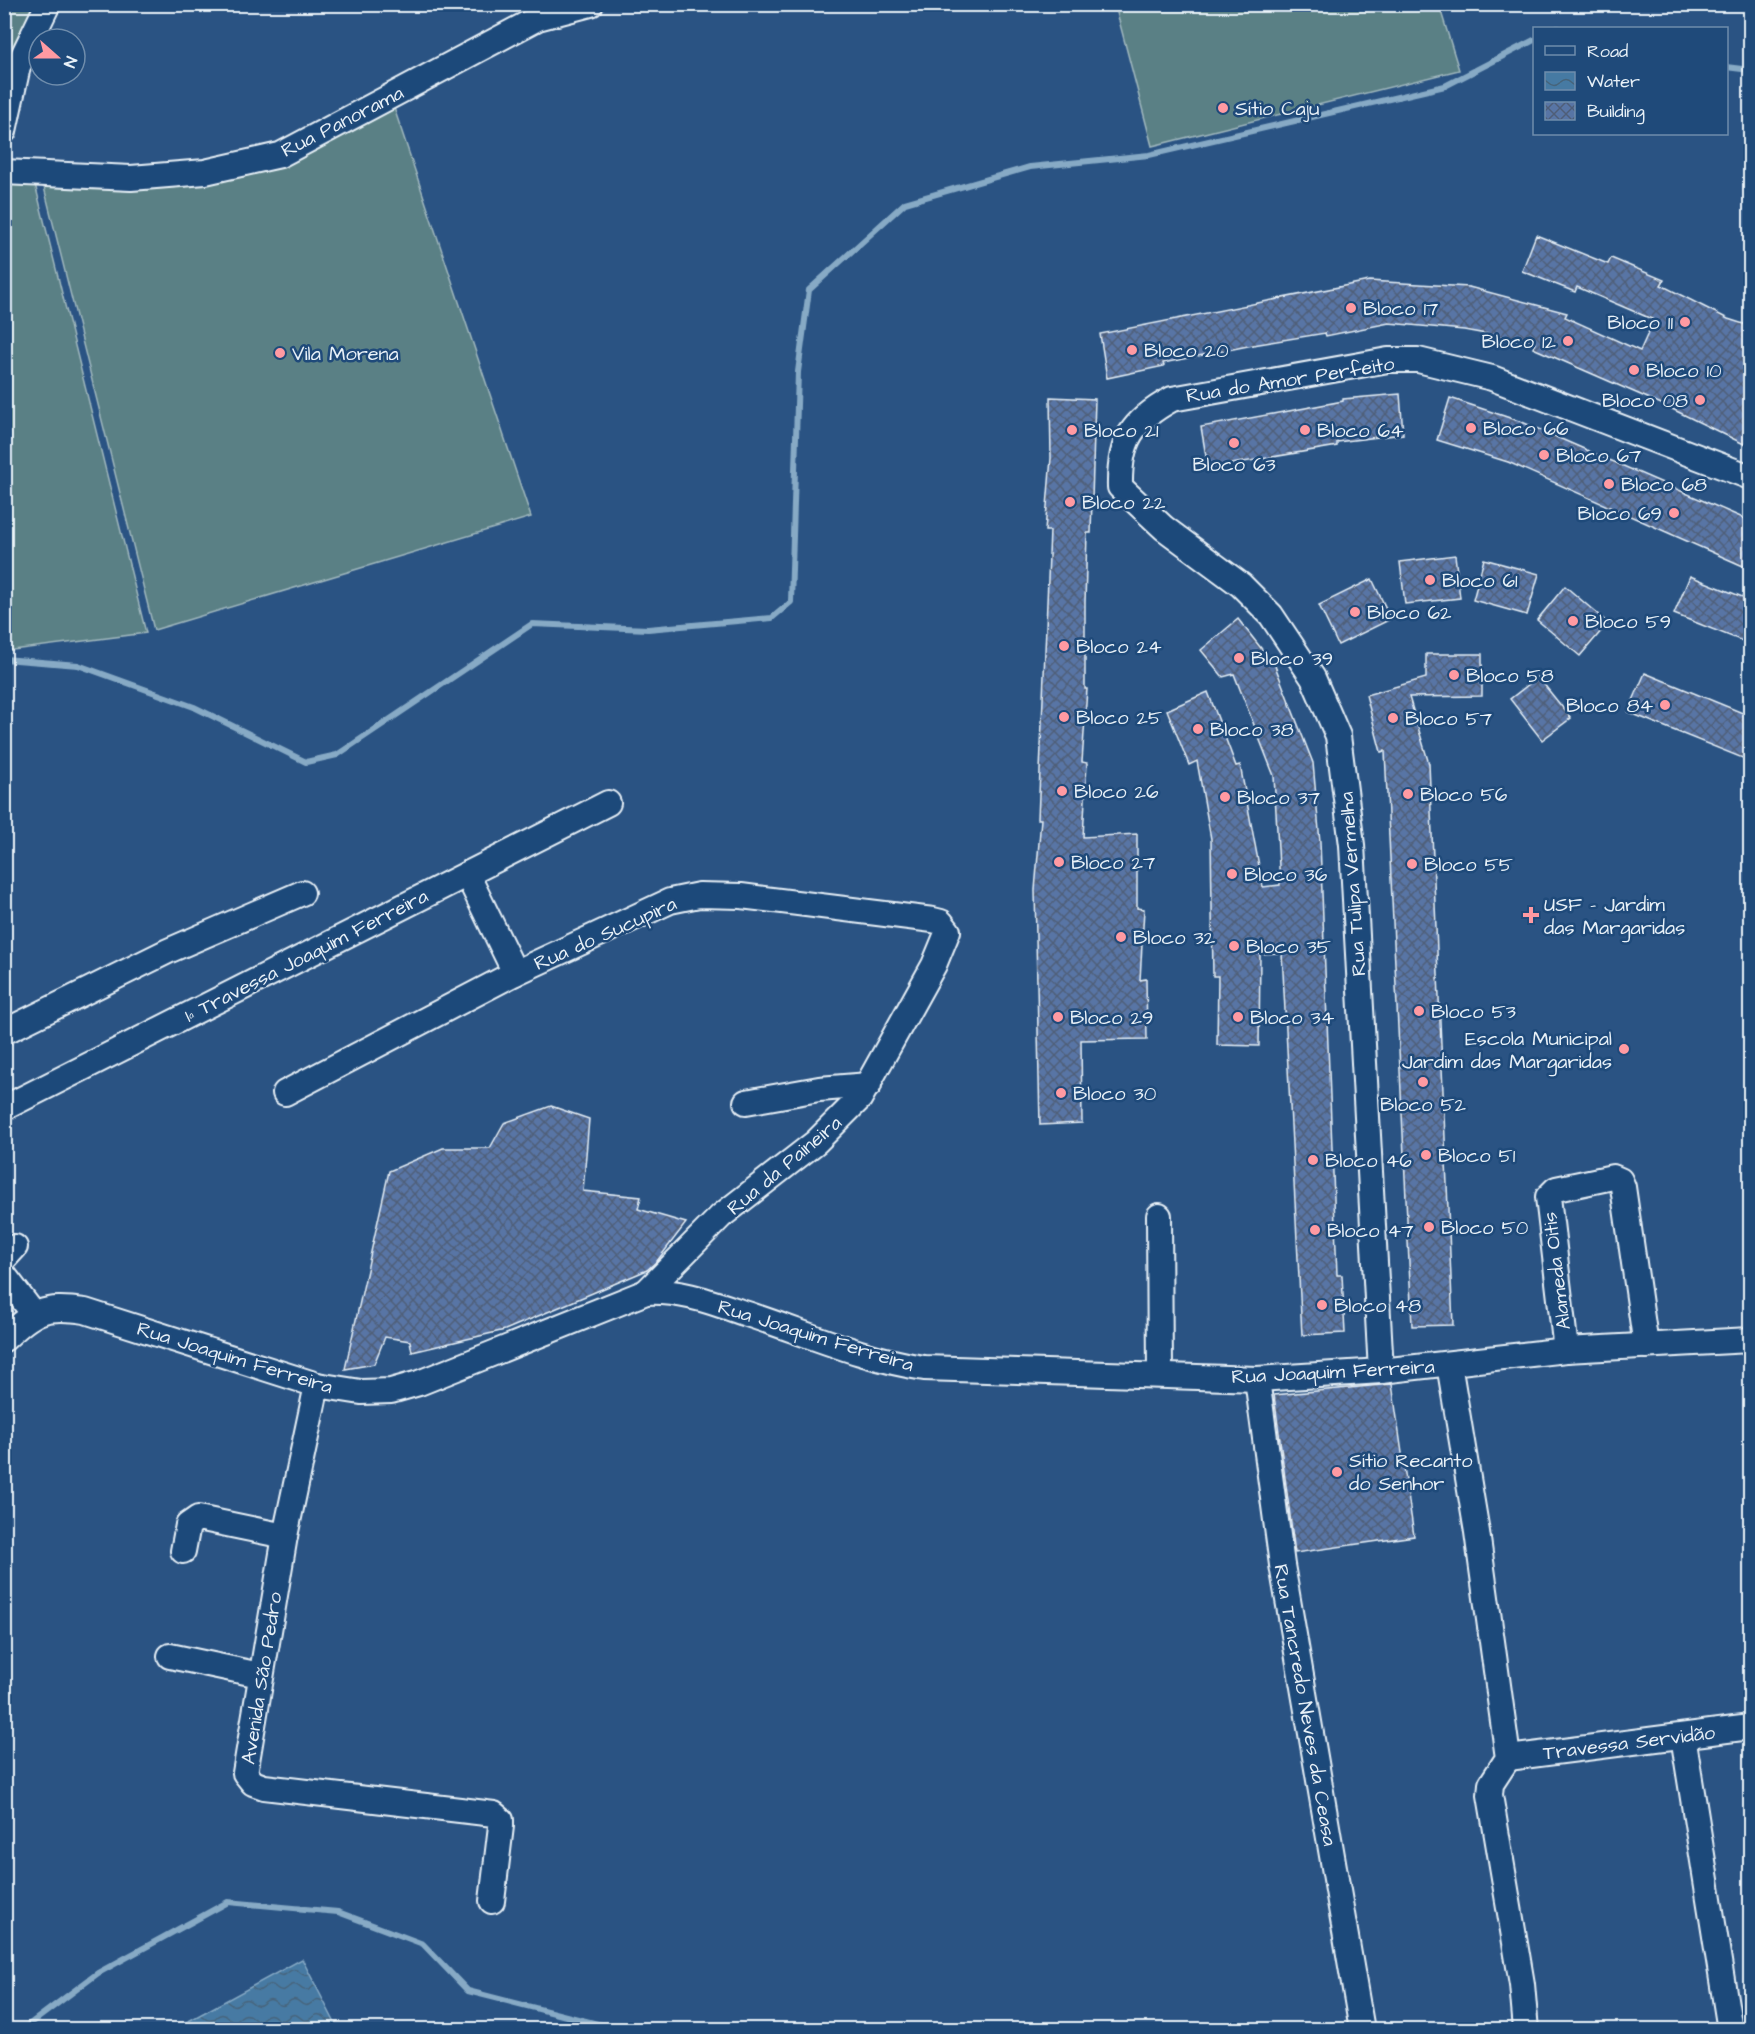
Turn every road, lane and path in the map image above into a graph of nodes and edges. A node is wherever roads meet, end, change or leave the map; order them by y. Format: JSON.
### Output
{"nodes":[{"id":1,"x":48,"y":4,"type":"edge"},
{"id":2,"x":591,"y":4,"type":"edge"},
{"id":3,"x":4,"y":131,"type":"edge"},
{"id":4,"x":4,"y":172,"type":"edge"},
{"id":5,"x":1750,"y":477,"type":"edge"},
{"id":6,"x":1120,"y":487,"type":"joint"},
{"id":7,"x":608,"y":804,"type":"dead end"},
{"id":8,"x":467,"y":874,"type":"junction"},
{"id":9,"x":302,"y":893,"type":"dead end"},
{"id":10,"x":946,"y":927,"type":"joint"},
{"id":11,"x":516,"y":973,"type":"junction"},
{"id":12,"x":4,"y":1032,"type":"edge"},
{"id":13,"x":869,"y":1085,"type":"junction"},
{"id":14,"x":285,"y":1093,"type":"dead end"},
{"id":15,"x":746,"y":1102,"type":"dead end"},
{"id":16,"x":4,"y":1108,"type":"edge"},
{"id":17,"x":1159,"y":1216,"type":"dead end"},
{"id":18,"x":4,"y":1275,"type":"edge"},
{"id":19,"x":646,"y":1292,"type":"junction"},
{"id":20,"x":33,"y":1313,"type":"junction"},
{"id":21,"x":4,"y":1339,"type":"edge"},
{"id":22,"x":1750,"y":1340,"type":"edge"},
{"id":23,"x":1646,"y":1346,"type":"junction"},
{"id":24,"x":1566,"y":1350,"type":"junction"},
{"id":25,"x":1449,"y":1364,"type":"junction"},
{"id":26,"x":1381,"y":1371,"type":"junction"},
{"id":27,"x":1160,"y":1375,"type":"junction"},
{"id":28,"x":1257,"y":1379,"type":"junction"},
{"id":29,"x":317,"y":1385,"type":"junction"},
{"id":30,"x":285,"y":1536,"type":"junction"},
{"id":31,"x":183,"y":1551,"type":"dead end"},
{"id":32,"x":170,"y":1656,"type":"dead end"},
{"id":33,"x":260,"y":1675,"type":"junction"},
{"id":34,"x":1750,"y":1727,"type":"edge"},
{"id":35,"x":1683,"y":1736,"type":"junction"},
{"id":36,"x":1508,"y":1758,"type":"junction"},
{"id":37,"x":492,"y":1901,"type":"dead end"},
{"id":38,"x":1362,"y":2030,"type":"edge"},
{"id":39,"x":1526,"y":2030,"type":"edge"},
{"id":40,"x":1730,"y":2030,"type":"edge"}],
"edges":[{"from":1,"to":3,"type":"street"},
{"from":2,"to":4,"type":"street","name":"Rua Panorama"},
{"from":5,"to":6,"type":"street","name":"Rua do Amor Perfeito"},
{"from":6,"to":26,"type":"street","name":"Rua Tulipa Vermelha"},
{"from":7,"to":8,"type":"street","name":"1ª Travessa Joaquim Ferreira"},
{"from":8,"to":11,"type":"street","name":"Rua do Sucupira"},
{"from":8,"to":16,"type":"street","name":"1ª Travessa Joaquim Ferreira"},
{"from":9,"to":12,"type":"street"},
{"from":10,"to":11,"type":"street","name":"Rua do Sucupira"},
{"from":10,"to":13,"type":"street","name":"Rua da Paineira"},
{"from":11,"to":14,"type":"street"},
{"from":13,"to":15,"type":"street"},
{"from":13,"to":19,"type":"street","name":"Rua da Paineira"},
{"from":17,"to":27,"type":"street"},
{"from":18,"to":20,"type":"street"},
{"from":19,"to":27,"type":"street","name":"Rua Joaquim Ferreira"},
{"from":19,"to":29,"type":"street","name":"Rua Joaquim Ferreira"},
{"from":20,"to":21,"type":"street"},
{"from":20,"to":29,"type":"street","name":"Rua Joaquim Ferreira"},
{"from":22,"to":23,"type":"street","name":"Rua Joaquim Ferreira"},
{"from":23,"to":24,"type":"street","name":"Rua Joaquim Ferreira"},
{"from":23,"to":24,"type":"street","name":"Alameda Oitis"},
{"from":24,"to":25,"type":"street","name":"Rua Joaquim Ferreira"},
{"from":25,"to":26,"type":"street","name":"Rua Joaquim Ferreira"},
{"from":25,"to":36,"type":"street"},
{"from":26,"to":28,"type":"street","name":"Rua Joaquim Ferreira"},
{"from":27,"to":28,"type":"street","name":"Rua Joaquim Ferreira"},
{"from":28,"to":38,"type":"street","name":"Rua Tancredo Neves da Ceasa"},
{"from":29,"to":30,"type":"street","name":"Avenida São Pedro"},
{"from":30,"to":31,"type":"street"},
{"from":30,"to":33,"type":"street","name":"Avenida São Pedro"},
{"from":32,"to":33,"type":"street"},
{"from":33,"to":37,"type":"street","name":"Avenida São Pedro"},
{"from":34,"to":35,"type":"street","name":"Travessa Servidão"},
{"from":35,"to":36,"type":"street","name":"Travessa Servidão"},
{"from":35,"to":40,"type":"street"},
{"from":36,"to":39,"type":"street"}]}
